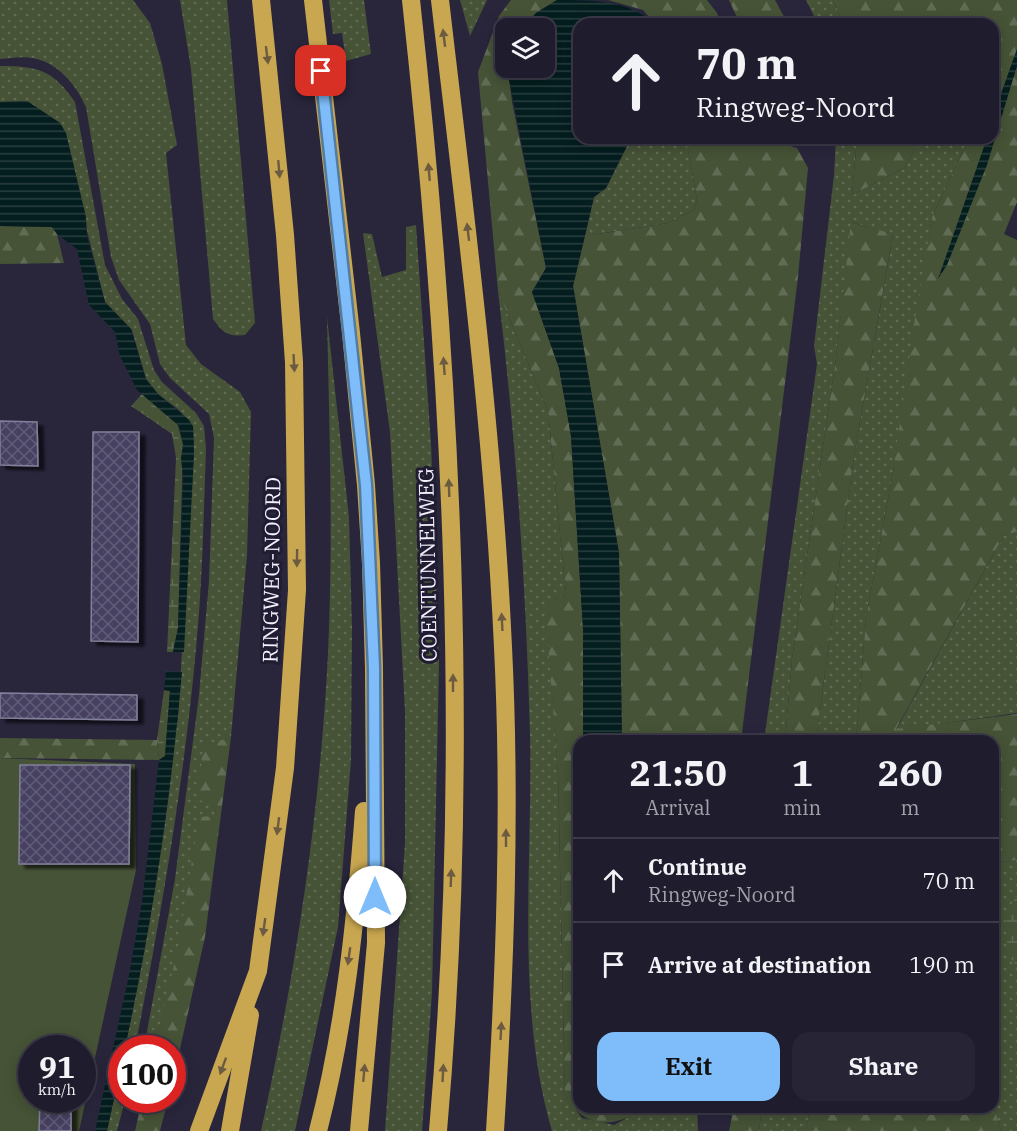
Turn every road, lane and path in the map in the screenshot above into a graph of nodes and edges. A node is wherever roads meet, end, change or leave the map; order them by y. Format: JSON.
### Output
{"nodes":[{"id":1,"x":261,"y":0,"type":"edge"},
{"id":2,"x":313,"y":0,"type":"edge"},
{"id":3,"x":411,"y":0,"type":"edge"},
{"id":4,"x":440,"y":0,"type":"edge"},
{"id":5,"x":374,"y":668,"type":"junction"},
{"id":6,"x":258,"y":971,"type":"junction"},
{"id":7,"x":199,"y":1131,"type":"edge"},
{"id":8,"x":230,"y":1131,"type":"edge"},
{"id":9,"x":318,"y":1131,"type":"edge"},
{"id":10,"x":359,"y":1131,"type":"edge"},
{"id":11,"x":438,"y":1131,"type":"edge"},
{"id":12,"x":495,"y":1131,"type":"edge"}],
"edges":[{"from":1,"to":6,"type":"highway","name":"RINGWEG-NOORD","one_way":true},
{"from":2,"to":5,"type":"highway"},
{"from":11,"to":3,"type":"highway","name":"COENTUNNELWEG","one_way":true},
{"from":12,"to":4,"type":"highway","one_way":true},
{"from":5,"to":9,"type":"highway","one_way":true},
{"from":10,"to":5,"type":"highway","one_way":true},
{"from":6,"to":7,"type":"highway","name":"RINGWEG-NOORD","one_way":true},
{"from":6,"to":8,"type":"highway"}]}
